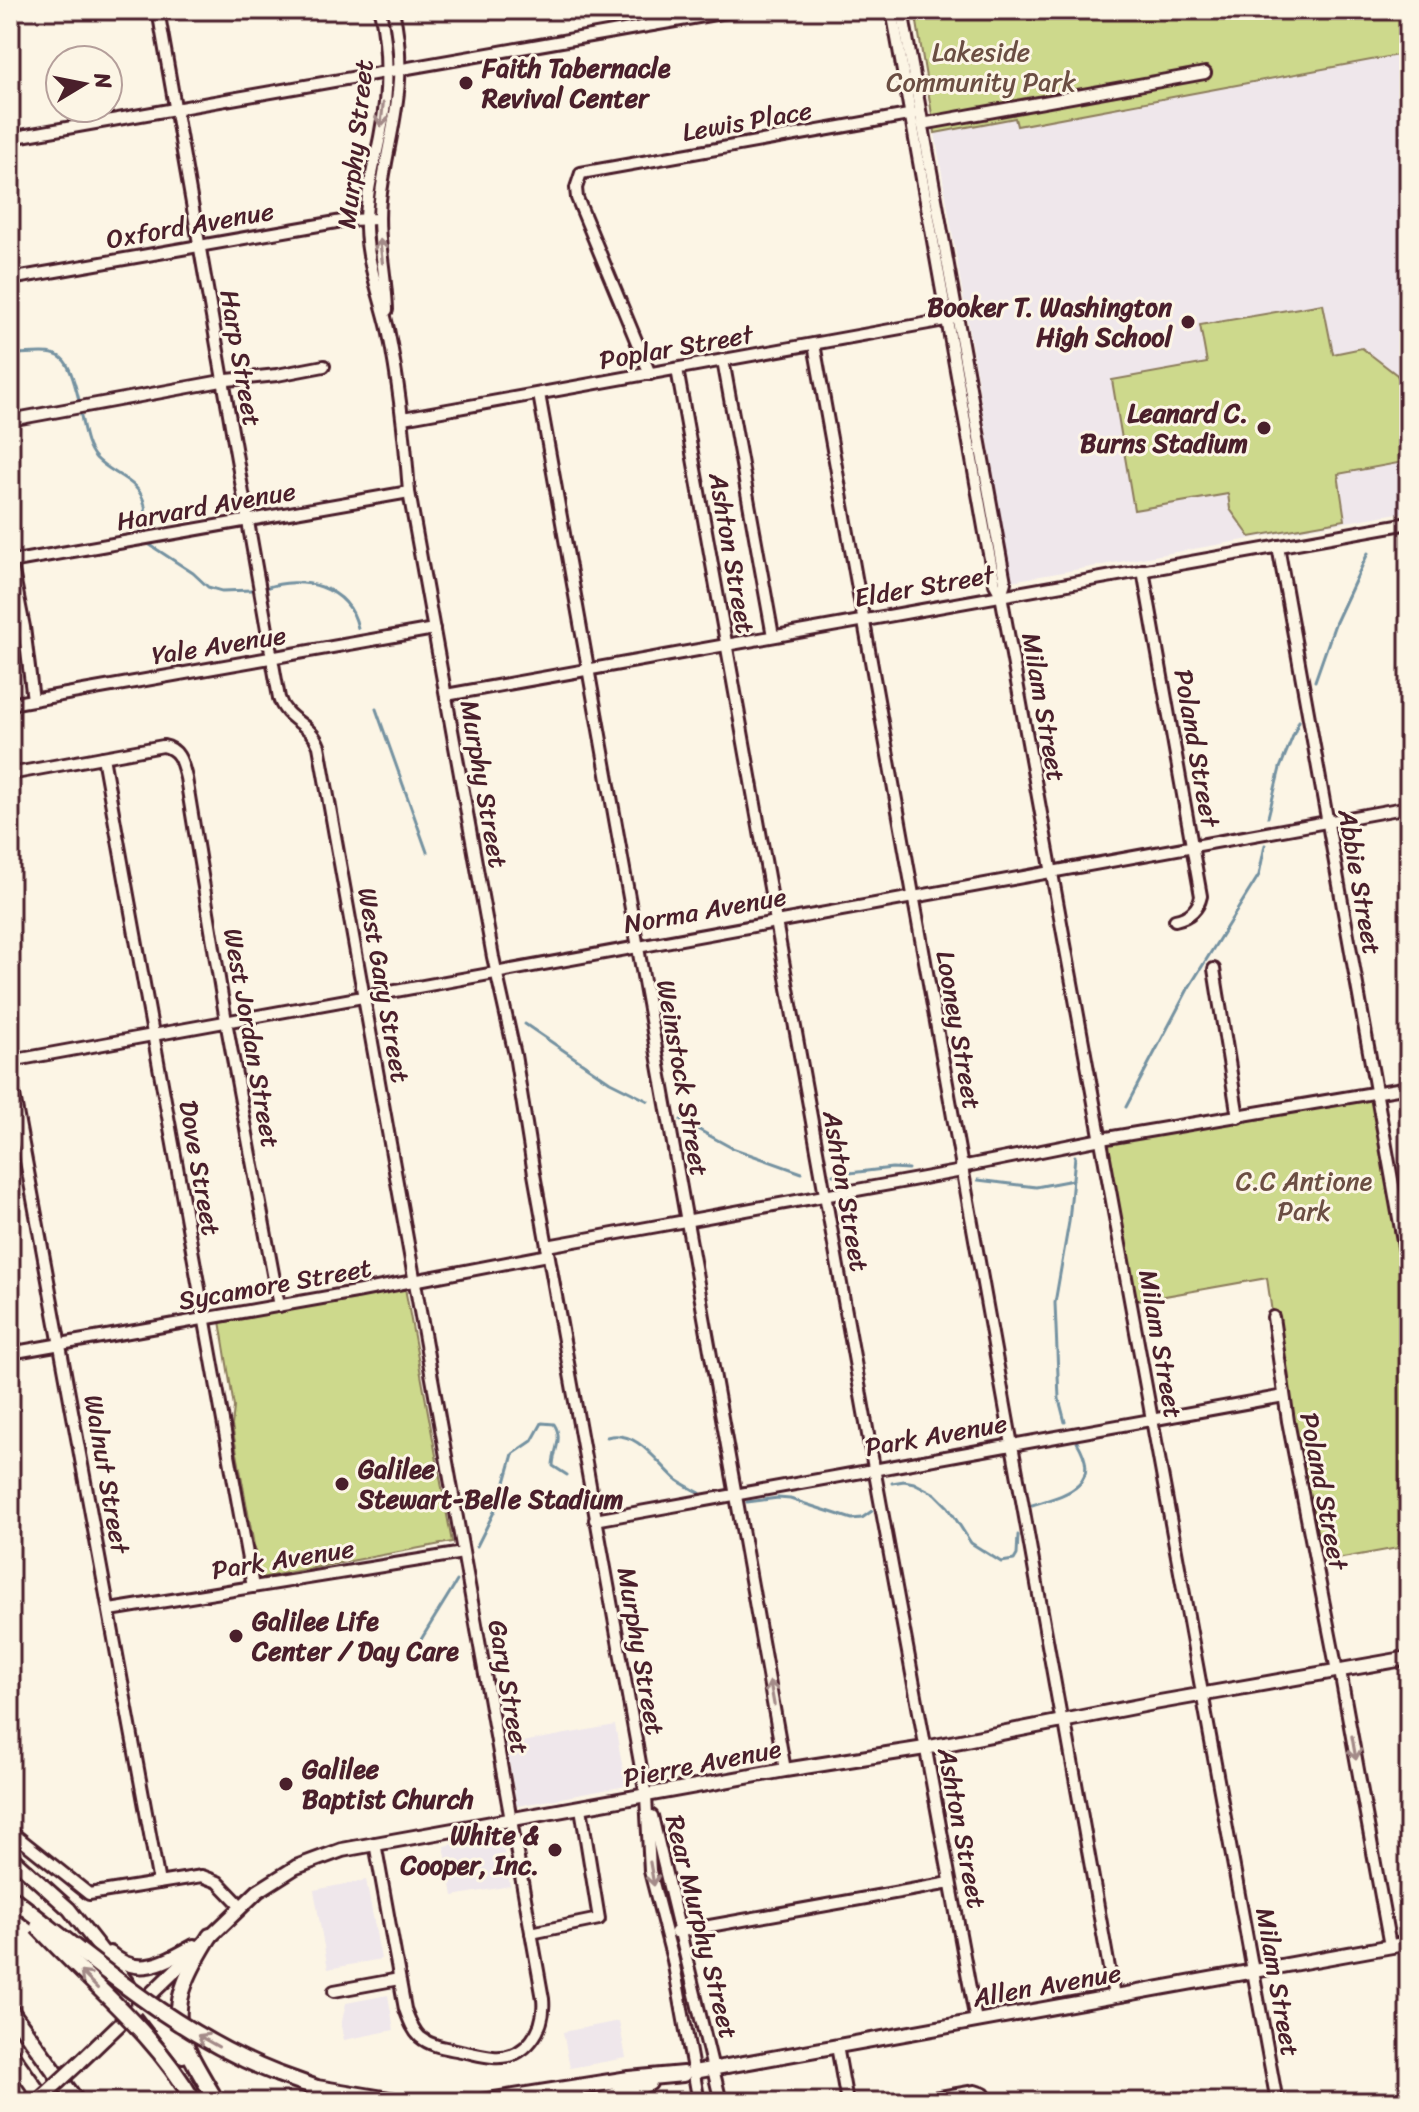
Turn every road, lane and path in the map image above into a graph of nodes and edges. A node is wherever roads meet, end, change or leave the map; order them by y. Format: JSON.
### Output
{"nodes":[{"id":1,"x":158,"y":10,"type":"edge"},
{"id":2,"x":380,"y":10,"type":"edge"},
{"id":3,"x":393,"y":10,"type":"edge"},
{"id":4,"x":649,"y":10,"type":"edge"},
{"id":5,"x":738,"y":10,"type":"edge"},
{"id":6,"x":892,"y":10,"type":"edge"},
{"id":7,"x":902,"y":10,"type":"edge"},
{"id":8,"x":652,"y":25,"type":"junction"},
{"id":9,"x":400,"y":70,"type":"junction"},
{"id":10,"x":386,"y":72,"type":"junction"},
{"id":11,"x":1205,"y":73,"type":"dead end"},
{"id":12,"x":175,"y":108,"type":"junction"},
{"id":13,"x":918,"y":117,"type":"junction"},
{"id":14,"x":10,"y":138,"type":"edge"},
{"id":15,"x":366,"y":219,"type":"junction"},
{"id":16,"x":379,"y":219,"type":"junction"},
{"id":17,"x":200,"y":246,"type":"junction"},
{"id":18,"x":10,"y":279,"type":"edge"},
{"id":19,"x":952,"y":319,"type":"junction"},
{"id":20,"x":388,"y":328,"type":"junction"},
{"id":21,"x":814,"y":344,"type":"junction"},
{"id":22,"x":723,"y":360,"type":"junction"},
{"id":23,"x":324,"y":366,"type":"dead end"},
{"id":24,"x":677,"y":369,"type":"junction"},
{"id":25,"x":650,"y":374,"type":"junction"},
{"id":26,"x":223,"y":382,"type":"junction"},
{"id":27,"x":539,"y":394,"type":"junction"},
{"id":28,"x":403,"y":418,"type":"junction"},
{"id":29,"x":10,"y":420,"type":"edge"},
{"id":30,"x":409,"y":492,"type":"junction"},
{"id":31,"x":248,"y":521,"type":"junction"},
{"id":32,"x":1409,"y":523,"type":"edge"},
{"id":33,"x":1278,"y":546,"type":"junction"},
{"id":34,"x":10,"y":560,"type":"edge"},
{"id":35,"x":1143,"y":570,"type":"junction"},
{"id":36,"x":1001,"y":595,"type":"junction"},
{"id":37,"x":864,"y":619,"type":"junction"},
{"id":38,"x":434,"y":629,"type":"junction"},
{"id":39,"x":773,"y":636,"type":"junction"},
{"id":40,"x":725,"y":644,"type":"junction"},
{"id":41,"x":272,"y":658,"type":"junction"},
{"id":42,"x":588,"y":669,"type":"junction"},
{"id":43,"x":446,"y":695,"type":"junction"},
{"id":44,"x":33,"y":700,"type":"junction"},
{"id":45,"x":10,"y":704,"type":"edge"},
{"id":46,"x":286,"y":712,"type":"joint"},
{"id":47,"x":103,"y":757,"type":"junction"},
{"id":48,"x":10,"y":774,"type":"edge"},
{"id":49,"x":1409,"y":807,"type":"edge"},
{"id":50,"x":1326,"y":821,"type":"junction"},
{"id":51,"x":1192,"y":845,"type":"junction"},
{"id":52,"x":1052,"y":870,"type":"junction"},
{"id":53,"x":913,"y":895,"type":"junction"},
{"id":54,"x":775,"y":920,"type":"junction"},
{"id":55,"x":1175,"y":920,"type":"dead end"},
{"id":56,"x":636,"y":945,"type":"junction"},
{"id":57,"x":1214,"y":969,"type":"dead end"},
{"id":58,"x":496,"y":971,"type":"junction"},
{"id":59,"x":364,"y":995,"type":"junction"},
{"id":60,"x":226,"y":1021,"type":"junction"},
{"id":61,"x":154,"y":1034,"type":"junction"},
{"id":62,"x":10,"y":1061,"type":"edge"},
{"id":63,"x":10,"y":1074,"type":"edge"},
{"id":64,"x":1409,"y":1087,"type":"edge"},
{"id":65,"x":1376,"y":1093,"type":"junction"},
{"id":66,"x":1238,"y":1117,"type":"junction"},
{"id":67,"x":1101,"y":1139,"type":"junction"},
{"id":68,"x":962,"y":1169,"type":"junction"},
{"id":69,"x":824,"y":1195,"type":"junction"},
{"id":70,"x":686,"y":1220,"type":"junction"},
{"id":71,"x":548,"y":1250,"type":"junction"},
{"id":72,"x":1409,"y":1269,"type":"edge"},
{"id":73,"x":415,"y":1280,"type":"junction"},
{"id":74,"x":279,"y":1306,"type":"junction"},
{"id":75,"x":1273,"y":1317,"type":"dead end"},
{"id":76,"x":205,"y":1319,"type":"junction"},
{"id":77,"x":61,"y":1345,"type":"junction"},
{"id":78,"x":10,"y":1353,"type":"edge"},
{"id":79,"x":1284,"y":1396,"type":"junction"},
{"id":80,"x":1153,"y":1420,"type":"junction"},
{"id":81,"x":1012,"y":1445,"type":"junction"},
{"id":82,"x":874,"y":1468,"type":"junction"},
{"id":83,"x":736,"y":1493,"type":"junction"},
{"id":84,"x":595,"y":1520,"type":"junction"},
{"id":85,"x":463,"y":1553,"type":"junction"},
{"id":86,"x":253,"y":1587,"type":"junction"},
{"id":87,"x":110,"y":1610,"type":"junction"},
{"id":88,"x":1409,"y":1658,"type":"edge"},
{"id":89,"x":1338,"y":1671,"type":"junction"},
{"id":90,"x":1203,"y":1695,"type":"junction"},
{"id":91,"x":1064,"y":1723,"type":"junction"},
{"id":92,"x":925,"y":1748,"type":"junction"},
{"id":93,"x":785,"y":1770,"type":"junction"},
{"id":94,"x":646,"y":1796,"type":"junction"},
{"id":95,"x":581,"y":1808,"type":"junction"},
{"id":96,"x":510,"y":1821,"type":"junction"},
{"id":97,"x":10,"y":1831,"type":"edge"},
{"id":98,"x":375,"y":1843,"type":"junction"},
{"id":99,"x":10,"y":1856,"type":"edge"},
{"id":100,"x":159,"y":1883,"type":"junction"},
{"id":101,"x":950,"y":1883,"type":"junction"},
{"id":102,"x":10,"y":1897,"type":"edge"},
{"id":103,"x":241,"y":1906,"type":"junction"},
{"id":104,"x":78,"y":1920,"type":"junction"},
{"id":105,"x":681,"y":1932,"type":"junction"},
{"id":106,"x":531,"y":1933,"type":"junction"},
{"id":107,"x":666,"y":1934,"type":"junction"},
{"id":108,"x":210,"y":1936,"type":"junction"},
{"id":109,"x":1409,"y":1943,"type":"edge"},
{"id":110,"x":1390,"y":1946,"type":"junction"},
{"id":111,"x":1254,"y":1970,"type":"junction"},
{"id":112,"x":399,"y":1979,"type":"junction"},
{"id":113,"x":334,"y":1991,"type":"dead end"},
{"id":114,"x":1114,"y":1996,"type":"junction"},
{"id":115,"x":143,"y":2003,"type":"junction"},
{"id":116,"x":10,"y":2010,"type":"edge"},
{"id":117,"x":976,"y":2021,"type":"junction"},
{"id":118,"x":837,"y":2046,"type":"junction"},
{"id":119,"x":10,"y":2053,"type":"edge"},
{"id":120,"x":714,"y":2068,"type":"junction"},
{"id":121,"x":688,"y":2073,"type":"junction"},
{"id":122,"x":206,"y":2084,"type":"junction"},
{"id":123,"x":37,"y":2102,"type":"edge"},
{"id":124,"x":45,"y":2102,"type":"edge"},
{"id":125,"x":77,"y":2102,"type":"edge"},
{"id":126,"x":194,"y":2102,"type":"edge"},
{"id":127,"x":217,"y":2102,"type":"edge"},
{"id":128,"x":402,"y":2102,"type":"edge"},
{"id":129,"x":482,"y":2102,"type":"edge"},
{"id":130,"x":597,"y":2102,"type":"edge"},
{"id":131,"x":699,"y":2102,"type":"edge"},
{"id":132,"x":721,"y":2102,"type":"edge"},
{"id":133,"x":847,"y":2102,"type":"edge"},
{"id":134,"x":911,"y":2102,"type":"edge"},
{"id":135,"x":988,"y":2102,"type":"edge"},
{"id":136,"x":1277,"y":2102,"type":"edge"}],
"edges":[{"from":1,"to":12,"type":"street","name":"Harp Street"},
{"from":2,"to":10,"type":"street","name":"Murphy Street"},
{"from":3,"to":9,"type":"street","name":"Murphy Street"},
{"from":4,"to":8,"type":"street"},
{"from":5,"to":8,"type":"street"},
{"from":6,"to":13,"type":"street","name":"Milam Street"},
{"from":7,"to":13,"type":"street","name":"Milam Street"},
{"from":8,"to":9,"type":"street"},
{"from":9,"to":10,"type":"street"},
{"from":9,"to":16,"type":"street","name":"Murphy Street"},
{"from":10,"to":12,"type":"street"},
{"from":10,"to":15,"type":"street","name":"Murphy Street","one_way":true},
{"from":11,"to":13,"type":"street","name":"Lewis Place"},
{"from":12,"to":14,"type":"street"},
{"from":12,"to":17,"type":"street","name":"Harp Street"},
{"from":13,"to":19,"type":"street","name":"Milam Street"},
{"from":13,"to":25,"type":"street","name":"Lewis Place"},
{"from":15,"to":16,"type":"street","name":"Oxford Avenue"},
{"from":15,"to":17,"type":"street","name":"Oxford Avenue"},
{"from":15,"to":20,"type":"street","name":"Murphy Street"},
{"from":20,"to":16,"type":"street","name":"Murphy Street","one_way":true},
{"from":17,"to":18,"type":"street","name":"Oxford Avenue"},
{"from":17,"to":26,"type":"street","name":"Harp Street"},
{"from":19,"to":21,"type":"street","name":"Poplar Street"},
{"from":19,"to":36,"type":"street","name":"Milam Street"},
{"from":20,"to":28,"type":"street","name":"Murphy Street"},
{"from":21,"to":22,"type":"street","name":"Poplar Street"},
{"from":21,"to":37,"type":"street","name":"Looney Street"},
{"from":22,"to":24,"type":"street","name":"Poplar Street"},
{"from":22,"to":39,"type":"street"},
{"from":23,"to":26,"type":"street"},
{"from":24,"to":25,"type":"street","name":"Poplar Street"},
{"from":24,"to":40,"type":"street","name":"Ashton Street"},
{"from":25,"to":27,"type":"street","name":"Poplar Street"},
{"from":26,"to":29,"type":"street"},
{"from":26,"to":31,"type":"street","name":"Harp Street"},
{"from":27,"to":28,"type":"street","name":"Poplar Street"},
{"from":27,"to":42,"type":"street","name":"Weinstock Street"},
{"from":28,"to":30,"type":"street","name":"Murphy Street"},
{"from":30,"to":31,"type":"street","name":"Harvard Avenue"},
{"from":30,"to":38,"type":"street","name":"Murphy Street"},
{"from":31,"to":34,"type":"street","name":"Harvard Avenue"},
{"from":31,"to":41,"type":"street","name":"Harp Street"},
{"from":32,"to":33,"type":"street","name":"Elder Street"},
{"from":33,"to":35,"type":"street","name":"Elder Street"},
{"from":33,"to":50,"type":"street","name":"Abbie Street"},
{"from":34,"to":44,"type":"street"},
{"from":35,"to":36,"type":"street","name":"Elder Street"},
{"from":35,"to":51,"type":"street","name":"Poland Street"},
{"from":36,"to":37,"type":"street","name":"Elder Street"},
{"from":36,"to":52,"type":"street","name":"Milam Street"},
{"from":37,"to":39,"type":"street","name":"Elder Street"},
{"from":37,"to":53,"type":"street","name":"Looney Street"},
{"from":38,"to":41,"type":"street","name":"Yale Avenue"},
{"from":38,"to":43,"type":"street","name":"Murphy Street"},
{"from":39,"to":40,"type":"street","name":"Elder Street"},
{"from":40,"to":42,"type":"street","name":"Elder Street"},
{"from":40,"to":54,"type":"street","name":"Ashton Street"},
{"from":41,"to":44,"type":"street","name":"Yale Avenue"},
{"from":41,"to":46,"type":"street","name":"Harp Street"},
{"from":42,"to":43,"type":"street","name":"Elder Street"},
{"from":42,"to":56,"type":"street","name":"Weinstock Street"},
{"from":43,"to":58,"type":"street","name":"Murphy Street"},
{"from":44,"to":45,"type":"street","name":"Yale Avenue"},
{"from":46,"to":59,"type":"street","name":"West Gary Street"},
{"from":47,"to":48,"type":"street"},
{"from":47,"to":60,"type":"street","name":"West Jordan Street"},
{"from":47,"to":61,"type":"street","name":"Dove Street"},
{"from":49,"to":50,"type":"street","name":"Norma Avenue"},
{"from":50,"to":51,"type":"street","name":"Norma Avenue"},
{"from":50,"to":65,"type":"street","name":"Abbie Street"},
{"from":51,"to":52,"type":"street","name":"Norma Avenue"},
{"from":51,"to":55,"type":"street","name":"Poland Street"},
{"from":52,"to":53,"type":"street","name":"Norma Avenue"},
{"from":52,"to":67,"type":"street","name":"Milam Street"},
{"from":53,"to":54,"type":"street","name":"Norma Avenue"},
{"from":53,"to":68,"type":"street","name":"Looney Street"},
{"from":54,"to":56,"type":"street","name":"Norma Avenue"},
{"from":54,"to":69,"type":"street","name":"Ashton Street"},
{"from":56,"to":58,"type":"street","name":"Norma Avenue"},
{"from":56,"to":70,"type":"street","name":"Weinstock Street"},
{"from":57,"to":66,"type":"street"},
{"from":58,"to":59,"type":"street","name":"Norma Avenue"},
{"from":58,"to":71,"type":"street","name":"Murphy Street"},
{"from":59,"to":60,"type":"street","name":"Norma Avenue"},
{"from":59,"to":73,"type":"street","name":"West Gary Street"},
{"from":60,"to":61,"type":"street","name":"Norma Avenue"},
{"from":60,"to":74,"type":"street","name":"West Jordan Street"},
{"from":61,"to":62,"type":"street","name":"Norma Avenue"},
{"from":61,"to":76,"type":"street","name":"Dove Street"},
{"from":63,"to":77,"type":"street","name":"Walnut Street"},
{"from":64,"to":65,"type":"street","name":"Sycamore Street"},
{"from":65,"to":66,"type":"street","name":"Sycamore Street"},
{"from":65,"to":72,"type":"street","name":"Abbie Street"},
{"from":66,"to":67,"type":"street","name":"Sycamore Street"},
{"from":67,"to":68,"type":"street","name":"Sycamore Street"},
{"from":67,"to":80,"type":"street","name":"Milam Street"},
{"from":68,"to":69,"type":"street","name":"Sycamore Street"},
{"from":68,"to":81,"type":"street","name":"Looney Street"},
{"from":69,"to":70,"type":"street","name":"Sycamore Street"},
{"from":69,"to":82,"type":"street","name":"Ashton Street"},
{"from":70,"to":71,"type":"street","name":"Sycamore Street"},
{"from":70,"to":83,"type":"street","name":"Weinstock Street"},
{"from":71,"to":73,"type":"street","name":"Sycamore Street"},
{"from":71,"to":84,"type":"street","name":"Murphy Street"},
{"from":73,"to":74,"type":"street","name":"Sycamore Street"},
{"from":73,"to":85,"type":"street","name":"Gary Street"},
{"from":74,"to":76,"type":"street","name":"Sycamore Street"},
{"from":75,"to":79,"type":"street","name":"Poland Street"},
{"from":76,"to":77,"type":"street","name":"Sycamore Street"},
{"from":76,"to":86,"type":"street","name":"Dove Street"},
{"from":77,"to":78,"type":"street","name":"Sycamore Street"},
{"from":77,"to":87,"type":"street","name":"Walnut Street"},
{"from":79,"to":80,"type":"street","name":"Park Avenue"},
{"from":79,"to":89,"type":"street","name":"Poland Street"},
{"from":80,"to":81,"type":"street","name":"Park Avenue"},
{"from":80,"to":90,"type":"street","name":"Milam Street"},
{"from":81,"to":82,"type":"street","name":"Park Avenue"},
{"from":81,"to":91,"type":"street","name":"Looney Street"},
{"from":82,"to":83,"type":"street","name":"Park Avenue"},
{"from":82,"to":92,"type":"street","name":"Ashton Street"},
{"from":83,"to":84,"type":"street","name":"Park Avenue"},
{"from":93,"to":83,"type":"street","name":"Weinstock Street","one_way":true},
{"from":84,"to":94,"type":"street","name":"Murphy Street"},
{"from":85,"to":86,"type":"street","name":"Park Avenue"},
{"from":85,"to":96,"type":"street","name":"Gary Street"},
{"from":86,"to":87,"type":"street","name":"Park Avenue"},
{"from":87,"to":100,"type":"street","name":"Walnut Street"},
{"from":88,"to":89,"type":"main road","name":"Pierre Avenue"},
{"from":89,"to":90,"type":"main road","name":"Pierre Avenue"},
{"from":89,"to":110,"type":"street","name":"Poland Street","one_way":true},
{"from":90,"to":91,"type":"main road","name":"Pierre Avenue"},
{"from":90,"to":111,"type":"street","name":"Milam Street"},
{"from":91,"to":92,"type":"main road","name":"Pierre Avenue"},
{"from":91,"to":114,"type":"street","name":"Looney Street"},
{"from":92,"to":93,"type":"main road","name":"Pierre Avenue"},
{"from":92,"to":101,"type":"street","name":"Ashton Street"},
{"from":93,"to":94,"type":"main road","name":"Pierre Avenue"},
{"from":94,"to":95,"type":"main road","name":"Pierre Avenue"},
{"from":94,"to":105,"type":"street","name":"Rear Murphy Street"},
{"from":94,"to":107,"type":"street","name":"Murphy Street","one_way":true},
{"from":95,"to":96,"type":"main road","name":"Pierre Avenue"},
{"from":95,"to":106,"type":"street"},
{"from":96,"to":98,"type":"main road","name":"Pierre Avenue"},
{"from":96,"to":106,"type":"street","name":"Gary Street"},
{"from":97,"to":100,"type":"street"},
{"from":98,"to":103,"type":"main road","name":"Pierre Avenue"},
{"from":98,"to":112,"type":"street"},
{"from":99,"to":104,"type":"main road"},
{"from":100,"to":103,"type":"street"},
{"from":101,"to":105,"type":"street"},
{"from":101,"to":117,"type":"street","name":"Ashton Street"},
{"from":126,"to":102,"type":"highway","one_way":true,"bridge":true},
{"from":128,"to":102,"type":"highway","one_way":true,"bridge":true},
{"from":103,"to":108,"type":"main road","name":"Pierre Avenue"},
{"from":104,"to":108,"type":"main road"},
{"from":104,"to":115,"type":"main road"},
{"from":105,"to":107,"type":"street"},
{"from":105,"to":120,"type":"street","name":"Rear Murphy Street"},
{"from":106,"to":112,"type":"street","name":"Gary Street"},
{"from":107,"to":121,"type":"street","name":"Murphy Street"},
{"from":108,"to":115,"type":"main road","name":"Pierre Avenue"},
{"from":108,"to":122,"type":"highway"},
{"from":109,"to":110,"type":"main road","name":"Allen Avenue"},
{"from":110,"to":111,"type":"main road","name":"Allen Avenue"},
{"from":111,"to":114,"type":"main road","name":"Allen Avenue"},
{"from":111,"to":136,"type":"street","name":"Milam Street"},
{"from":112,"to":113,"type":"street"},
{"from":114,"to":117,"type":"main road","name":"Allen Avenue"},
{"from":115,"to":122,"type":"highway"},
{"from":115,"to":123,"type":"main road","name":"Pierre Avenue","bridge":true},
{"from":116,"to":125,"type":"highway"},
{"from":117,"to":118,"type":"main road","name":"Allen Avenue"},
{"from":118,"to":120,"type":"main road","name":"Allen Avenue"},
{"from":118,"to":133,"type":"street"},
{"from":119,"to":124,"type":"highway"},
{"from":120,"to":121,"type":"main road","name":"Allen Avenue"},
{"from":120,"to":132,"type":"street"},
{"from":121,"to":129,"type":"highway"},
{"from":121,"to":130,"type":"highway"},
{"from":121,"to":131,"type":"street","name":"Murphy Street"},
{"from":122,"to":127,"type":"highway"},
{"from":134,"to":135,"type":"street"}]}
